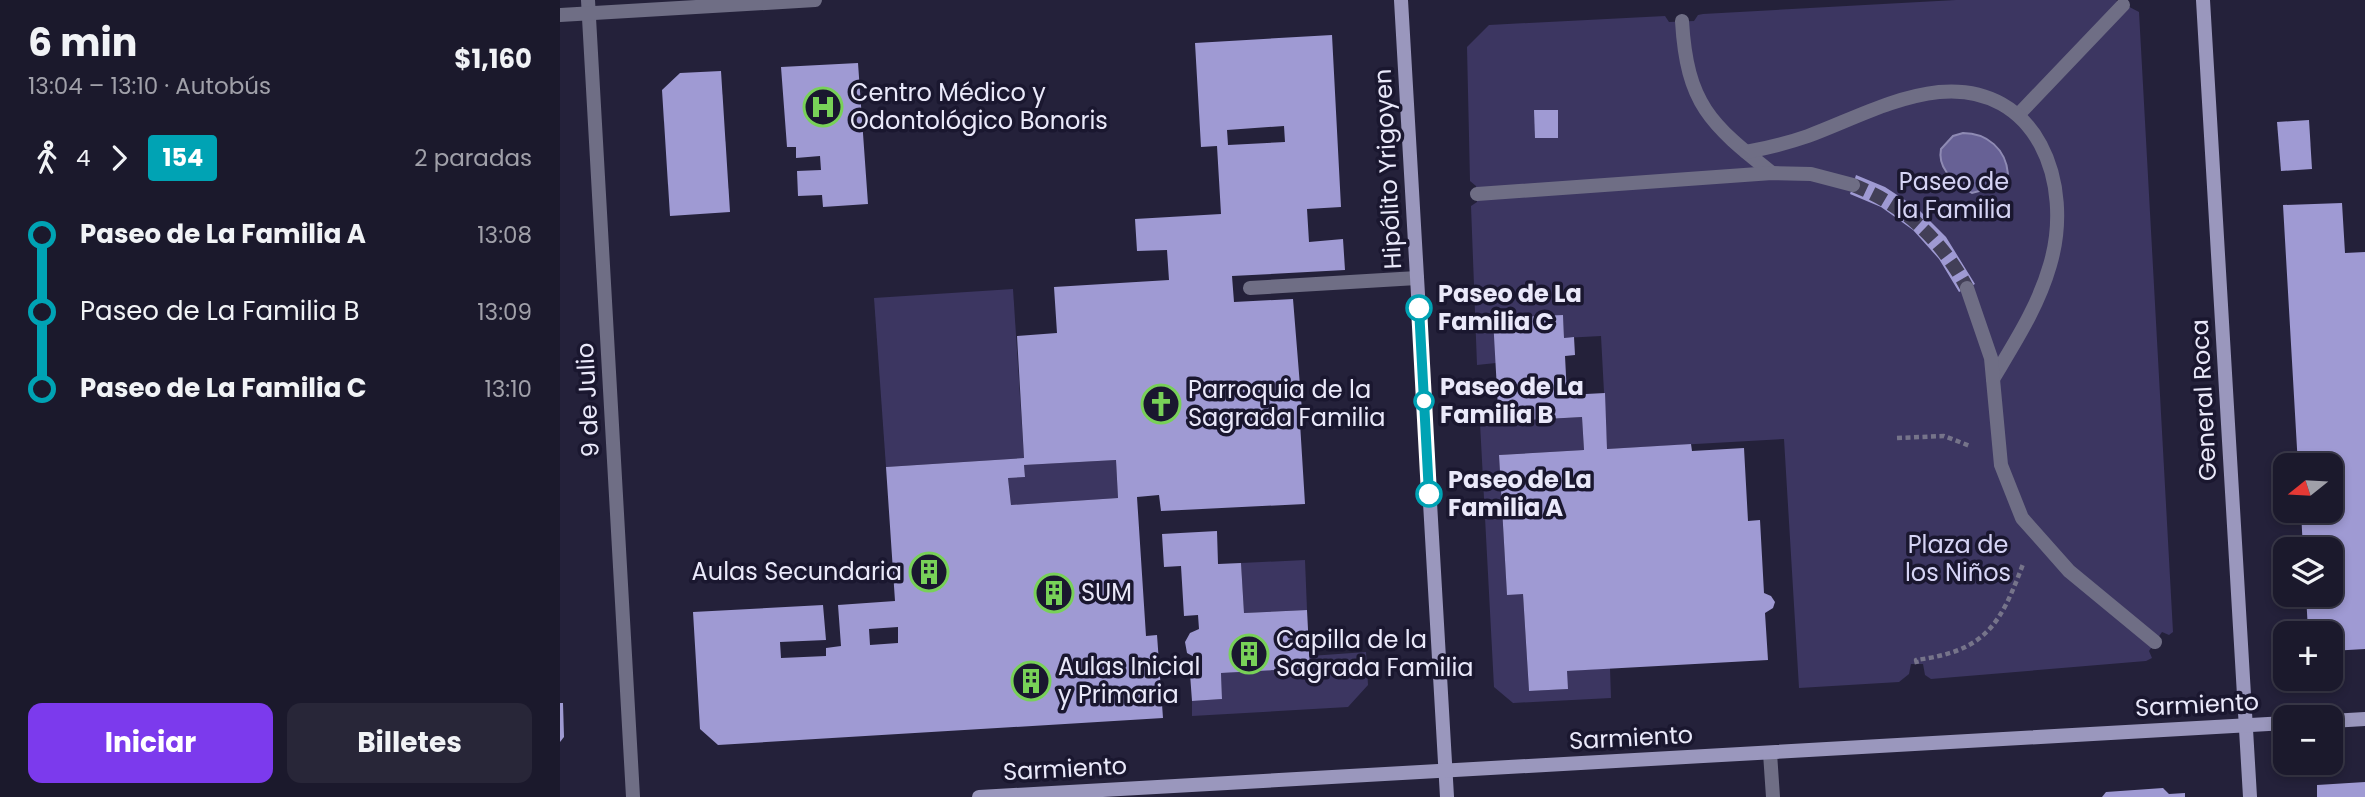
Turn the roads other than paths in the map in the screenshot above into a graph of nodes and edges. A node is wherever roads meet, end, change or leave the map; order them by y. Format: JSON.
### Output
{"nodes":[{"id":1,"x":815,"y":0,"type":"edge"},
{"id":2,"x":1401,"y":0,"type":"edge"},
{"id":3,"x":2203,"y":0,"type":"edge"},
{"id":4,"x":2123,"y":5,"type":"dead end"},
{"id":5,"x":588,"y":7,"type":"edge"},
{"id":6,"x":560,"y":15,"type":"edge"},
{"id":7,"x":1682,"y":22,"type":"dead end"},
{"id":8,"x":2018,"y":115,"type":"junction"},
{"id":9,"x":1746,"y":152,"type":"junction"},
{"id":10,"x":1772,"y":173,"type":"junction"},
{"id":11,"x":1853,"y":185,"type":"tunnel mouth"},
{"id":12,"x":1477,"y":194,"type":"dead end"},
{"id":13,"x":1417,"y":278,"type":"junction"},
{"id":14,"x":1250,"y":288,"type":"dead end"},
{"id":15,"x":1967,"y":288,"type":"tunnel mouth"},
{"id":16,"x":1993,"y":379,"type":"junction"},
{"id":17,"x":2155,"y":642,"type":"dead end"},
{"id":18,"x":2365,"y":719,"type":"edge"},
{"id":19,"x":2343,"y":720,"type":"edge"},
{"id":20,"x":2273,"y":724,"type":"edge"},
{"id":21,"x":2246,"y":725,"type":"junction"},
{"id":22,"x":1770,"y":752,"type":"junction"},
{"id":23,"x":1446,"y":771,"type":"junction"},
{"id":24,"x":633,"y":797,"type":"edge"},
{"id":25,"x":979,"y":797,"type":"edge"},
{"id":26,"x":1447,"y":797,"type":"edge"},
{"id":27,"x":1773,"y":797,"type":"edge"},
{"id":28,"x":2250,"y":797,"type":"edge"}],
"edges":[{"from":1,"to":5,"type":"street"},
{"from":2,"to":13,"type":"street","name":"Hipólito Yrigoyen"},
{"from":3,"to":21,"type":"street","name":"General Roca"},
{"from":4,"to":8,"type":"street"},
{"from":5,"to":6,"type":"street"},
{"from":5,"to":24,"type":"street","name":"9 de Julio"},
{"from":7,"to":9,"type":"street"},
{"from":8,"to":9,"type":"street"},
{"from":8,"to":16,"type":"street"},
{"from":9,"to":10,"type":"street"},
{"from":10,"to":11,"type":"street"},
{"from":10,"to":12,"type":"street"},
{"from":13,"to":14,"type":"street"},
{"from":13,"to":23,"type":"street","name":"Hipólito Yrigoyen"},
{"from":15,"to":16,"type":"street"},
{"from":16,"to":17,"type":"street"},
{"from":18,"to":19,"type":"street"},
{"from":20,"to":21,"type":"street","name":"Sarmiento"},
{"from":21,"to":22,"type":"street","name":"Sarmiento"},
{"from":21,"to":28,"type":"street","name":"General Roca"},
{"from":22,"to":23,"type":"street","name":"Sarmiento"},
{"from":22,"to":27,"type":"street"},
{"from":23,"to":25,"type":"street","name":"Sarmiento"},
{"from":23,"to":26,"type":"street","name":"Hipólito Yrigoyen"}]}
